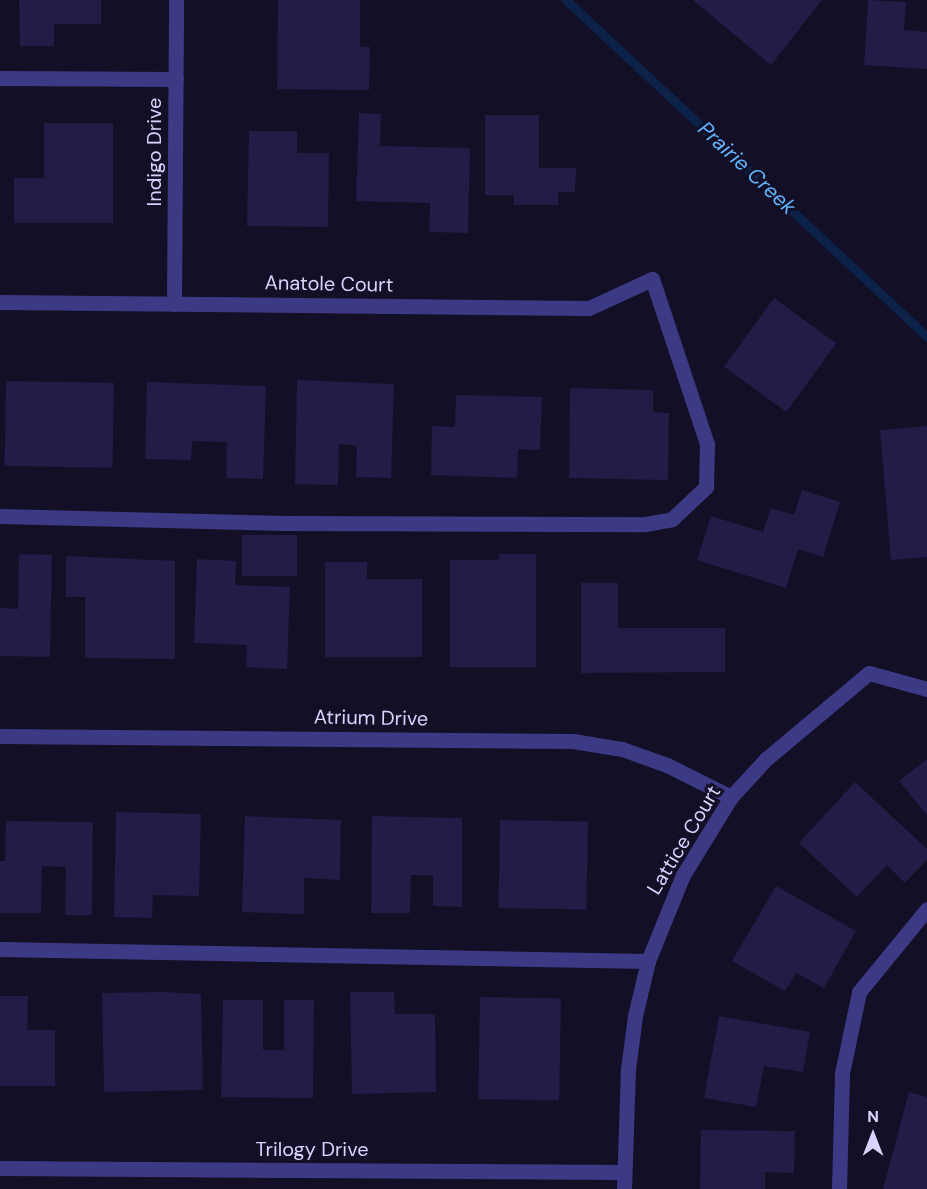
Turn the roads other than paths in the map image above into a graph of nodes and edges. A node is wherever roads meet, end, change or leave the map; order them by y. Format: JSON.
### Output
{"nodes":[{"id":1,"x":176,"y":0,"type":"edge"},
{"id":2,"x":0,"y":78,"type":"edge"},
{"id":3,"x":176,"y":79,"type":"junction"},
{"id":4,"x":0,"y":302,"type":"edge"},
{"id":5,"x":174,"y":304,"type":"junction"},
{"id":6,"x":0,"y":516,"type":"edge"},
{"id":7,"x":927,"y":689,"type":"edge"},
{"id":8,"x":0,"y":736,"type":"edge"},
{"id":9,"x":731,"y":797,"type":"junction"},
{"id":10,"x":927,"y":909,"type":"edge"},
{"id":11,"x":0,"y":949,"type":"edge"},
{"id":12,"x":648,"y":961,"type":"junction"},
{"id":13,"x":0,"y":1168,"type":"edge"},
{"id":14,"x":624,"y":1172,"type":"junction"},
{"id":15,"x":624,"y":1189,"type":"edge"},
{"id":16,"x":839,"y":1189,"type":"edge"}],
"edges":[{"from":1,"to":3,"type":"street","name":"Indigo Drive"},
{"from":2,"to":3,"type":"street"},
{"from":3,"to":5,"type":"street","name":"Indigo Drive"},
{"from":4,"to":5,"type":"street","name":"Anatole Court"},
{"from":5,"to":6,"type":"street","name":"Anatole Court"},
{"from":7,"to":9,"type":"street","name":"Lattice Court"},
{"from":8,"to":9,"type":"street","name":"Atrium Drive"},
{"from":9,"to":12,"type":"street","name":"Lattice Court"},
{"from":10,"to":16,"type":"street"},
{"from":11,"to":12,"type":"street"},
{"from":12,"to":14,"type":"street","name":"Lattice Court"},
{"from":13,"to":14,"type":"street","name":"Trilogy Drive"},
{"from":14,"to":15,"type":"street","name":"Lattice Court"}]}
